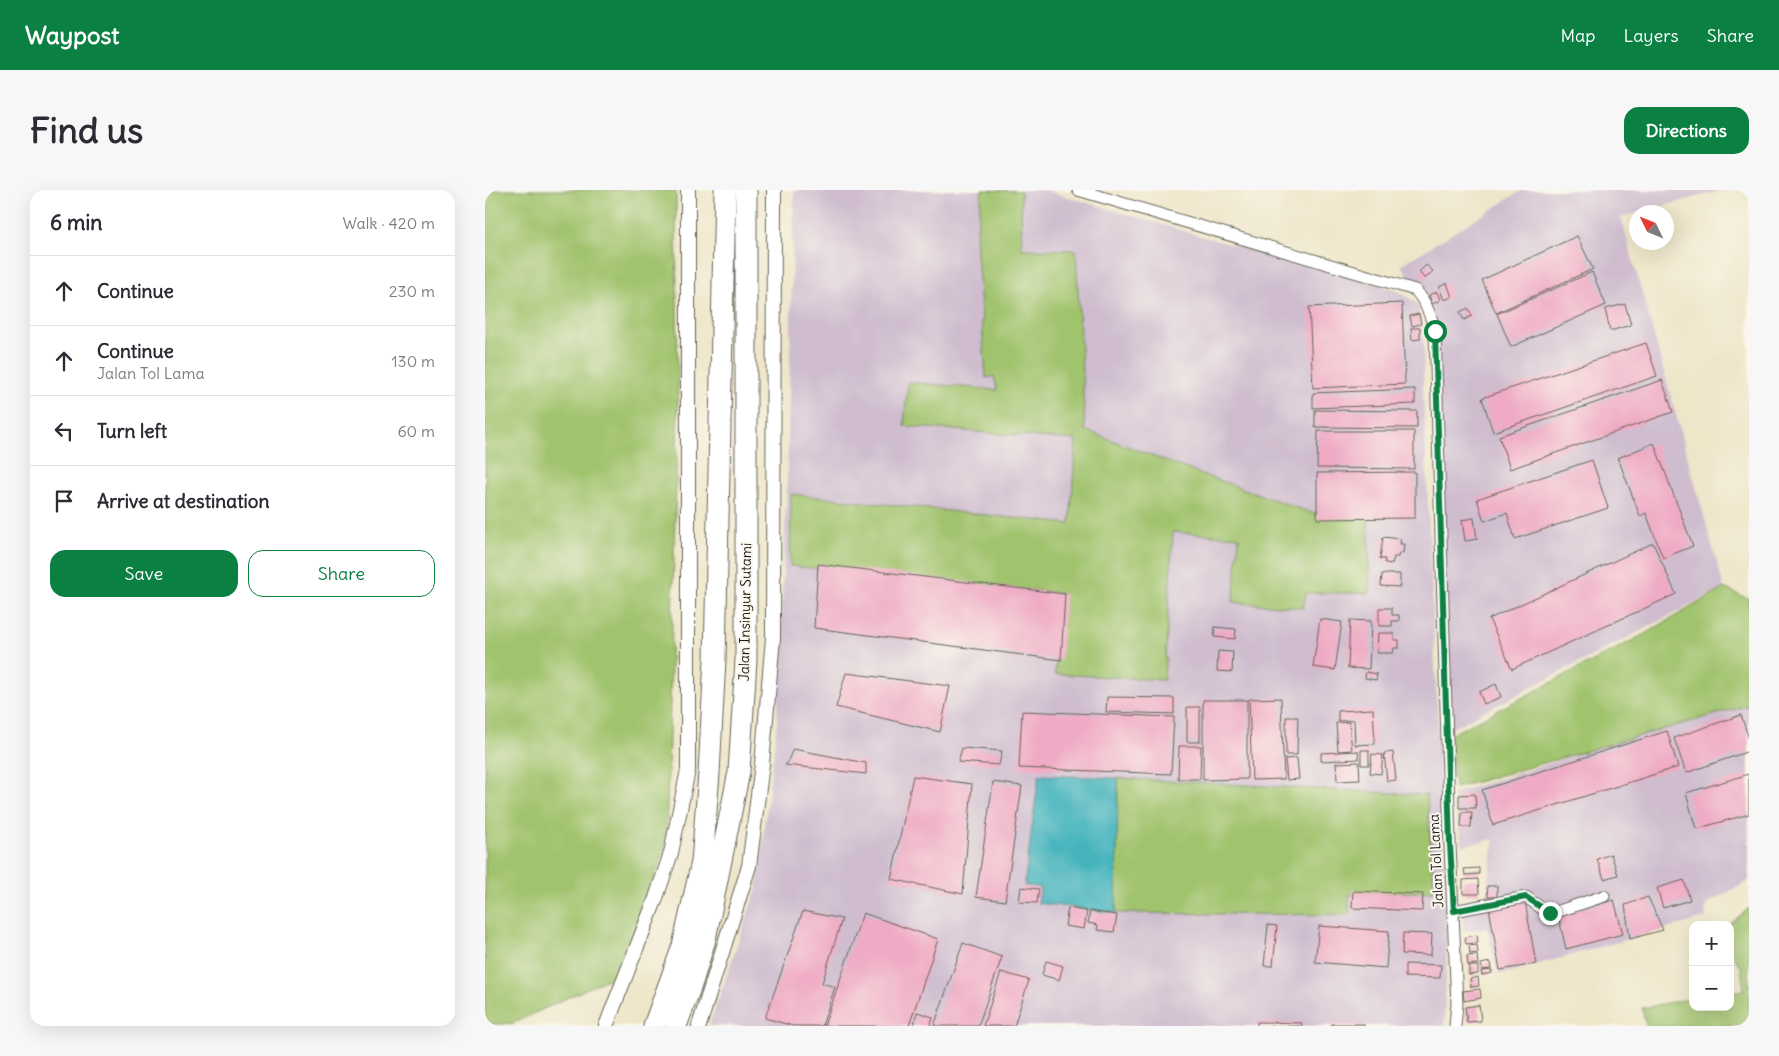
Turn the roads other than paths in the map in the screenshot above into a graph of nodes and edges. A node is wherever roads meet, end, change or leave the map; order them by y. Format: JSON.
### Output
{"nodes":[{"id":1,"x":688,"y":190,"type":"edge"},
{"id":2,"x":725,"y":190,"type":"edge"},
{"id":3,"x":746,"y":190,"type":"edge"},
{"id":4,"x":774,"y":190,"type":"edge"},
{"id":5,"x":1078,"y":190,"type":"edge"},
{"id":6,"x":1605,"y":896,"type":"dead end"},
{"id":7,"x":1454,"y":911,"type":"junction"},
{"id":8,"x":606,"y":1026,"type":"edge"},
{"id":9,"x":654,"y":1026,"type":"edge"},
{"id":10,"x":676,"y":1026,"type":"edge"},
{"id":11,"x":699,"y":1026,"type":"edge"},
{"id":12,"x":1455,"y":1026,"type":"edge"}],
"edges":[{"from":1,"to":8,"type":"street"},
{"from":2,"to":9,"type":"highway","name":"Jalan Insinyur Sutami"},
{"from":3,"to":10,"type":"highway","name":"Jalan Insinyur Sutami"},
{"from":4,"to":11,"type":"street"},
{"from":5,"to":7,"type":"street","name":"Jalan Tol Lama"},
{"from":6,"to":7,"type":"street"},
{"from":7,"to":12,"type":"street","name":"Jalan Tol Lama"}]}
